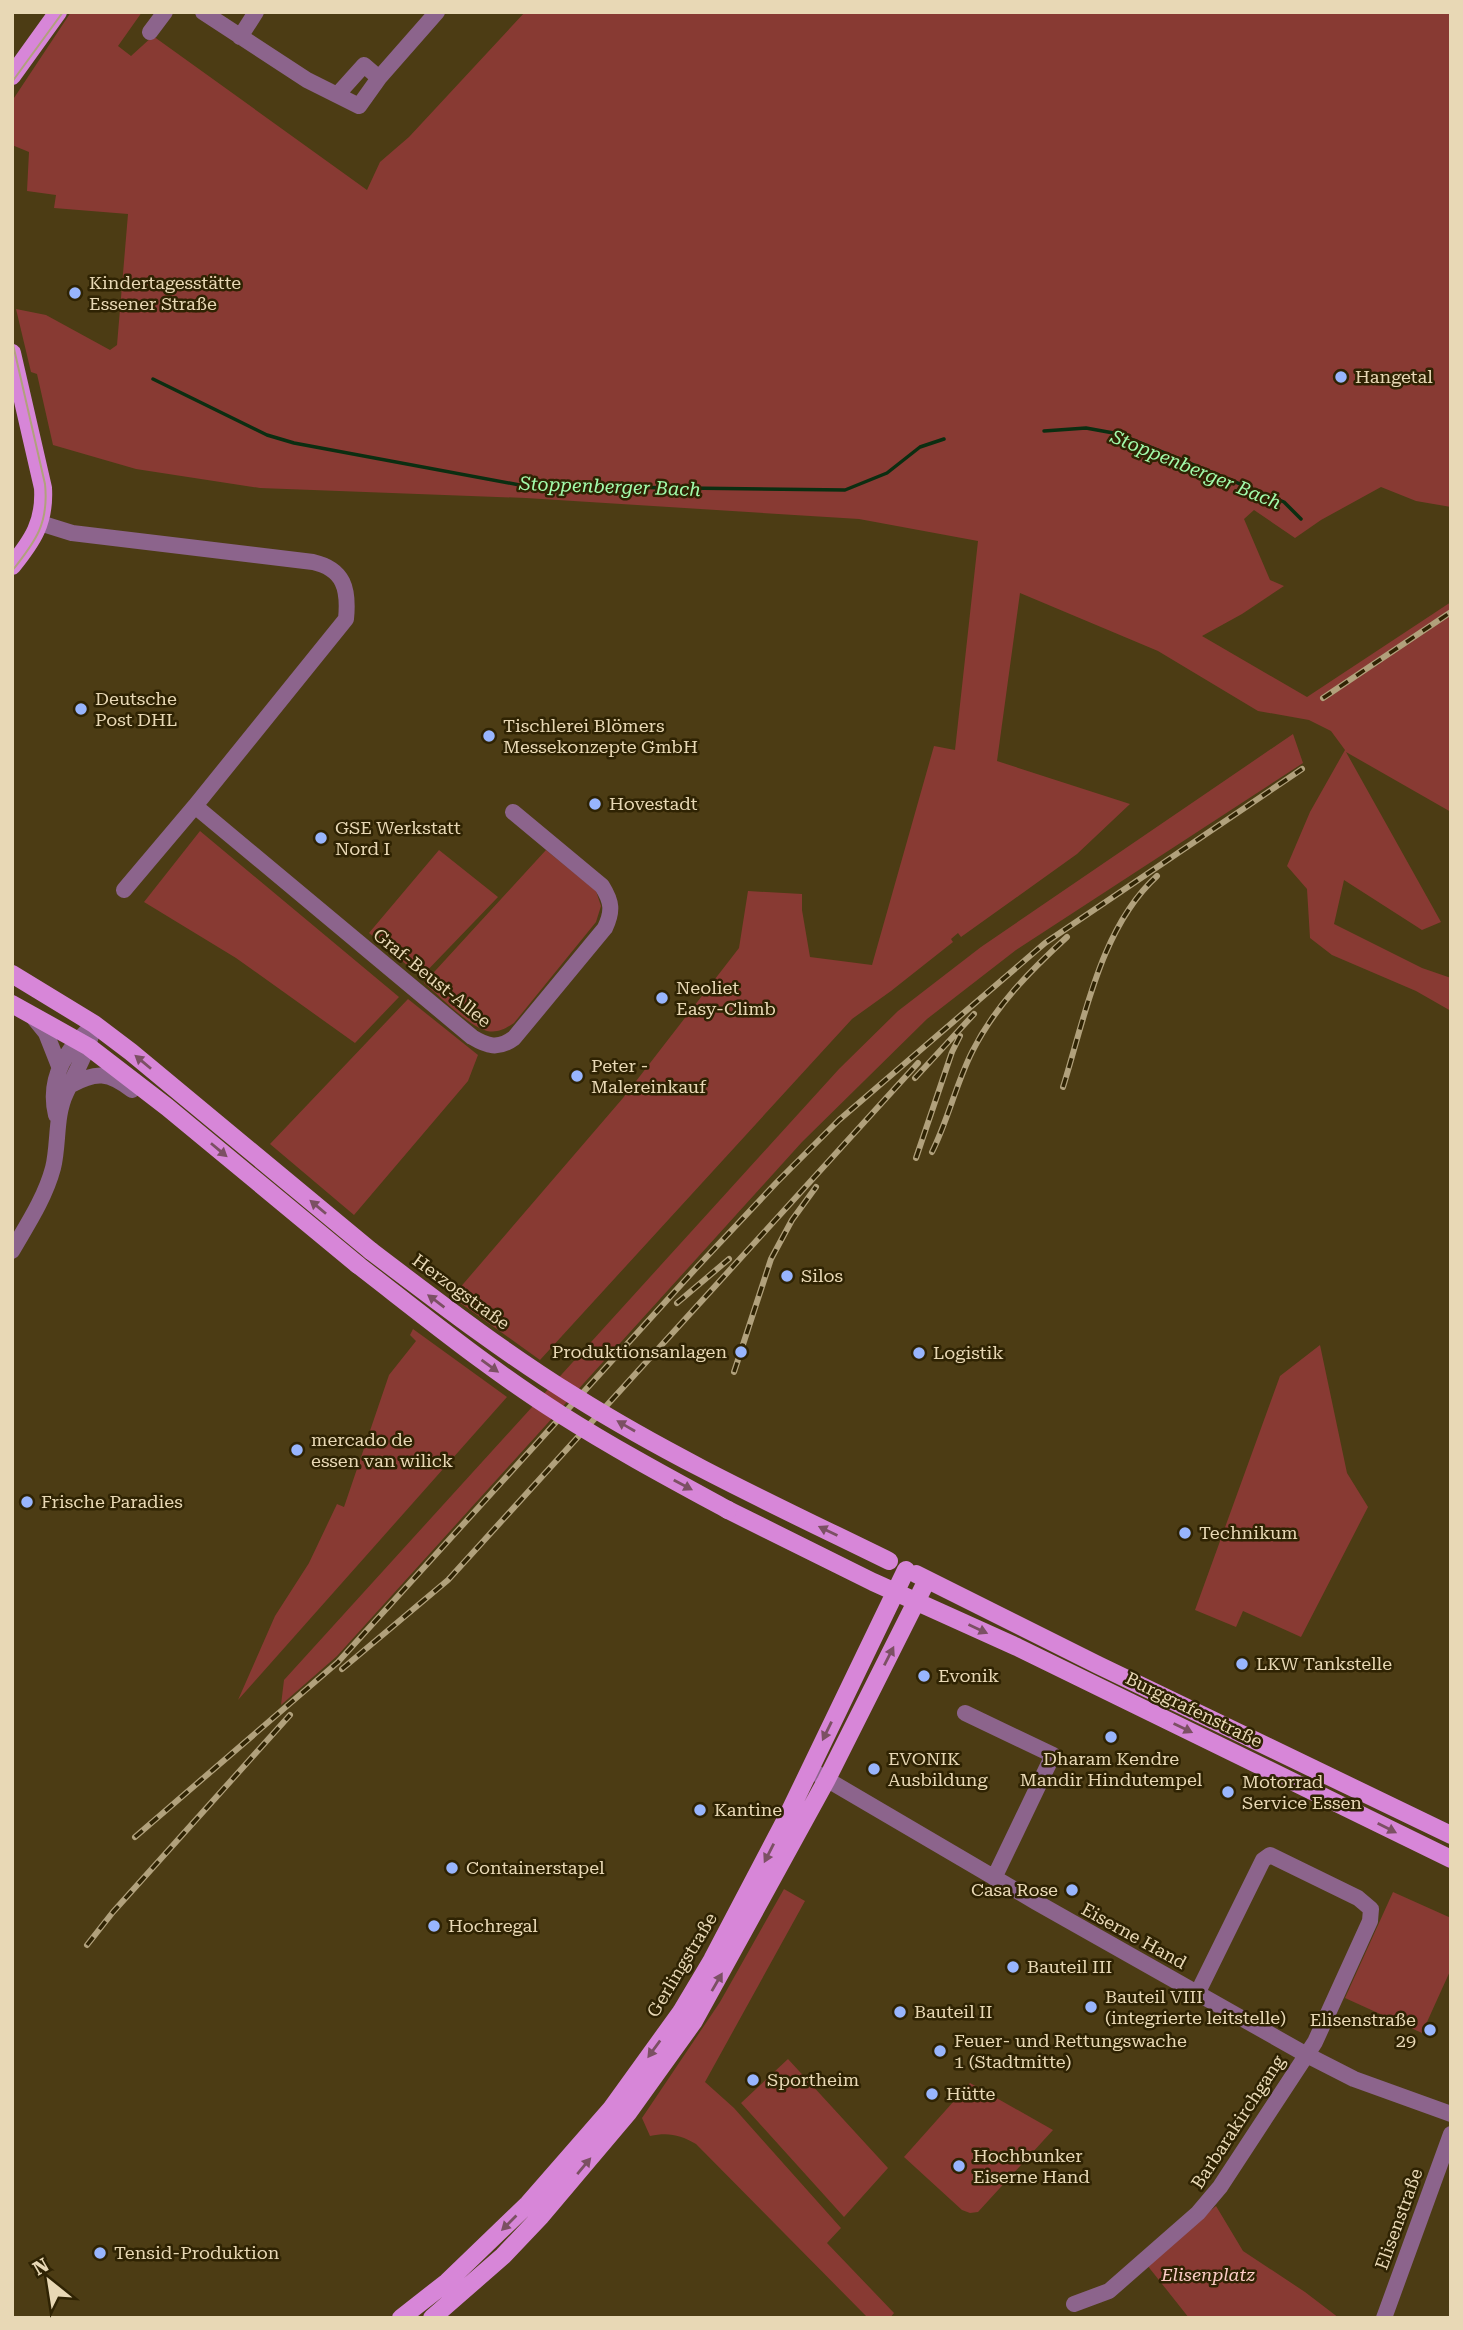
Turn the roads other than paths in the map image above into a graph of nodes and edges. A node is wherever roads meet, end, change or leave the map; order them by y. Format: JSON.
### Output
{"nodes":[{"id":1,"x":58,"y":12,"type":"edge"},
{"id":2,"x":165,"y":12,"type":"edge"},
{"id":3,"x":204,"y":12,"type":"edge"},
{"id":4,"x":256,"y":12,"type":"edge"},
{"id":5,"x":437,"y":12,"type":"edge"},
{"id":6,"x":150,"y":33,"type":"dead end"},
{"id":7,"x":240,"y":37,"type":"junction"},
{"id":8,"x":12,"y":76,"type":"edge"},
{"id":9,"x":379,"y":78,"type":"junction"},
{"id":10,"x":337,"y":95,"type":"junction"},
{"id":11,"x":12,"y":354,"type":"edge"},
{"id":12,"x":40,"y":523,"type":"junction"},
{"id":13,"x":12,"y":566,"type":"edge"},
{"id":14,"x":195,"y":806,"type":"junction"},
{"id":15,"x":513,"y":812,"type":"dead end"},
{"id":16,"x":124,"y":890,"type":"dead end"},
{"id":17,"x":12,"y":974,"type":"edge"},
{"id":18,"x":12,"y":1004,"type":"edge"},
{"id":19,"x":32,"y":1015,"type":"junction"},
{"id":20,"x":93,"y":1024,"type":"junction"},
{"id":21,"x":83,"y":1043,"type":"junction"},
{"id":22,"x":59,"y":1066,"type":"junction"},
{"id":23,"x":71,"y":1085,"type":"junction"},
{"id":24,"x":167,"y":1107,"type":"junction"},
{"id":25,"x":59,"y":1127,"type":"junction"},
{"id":26,"x":12,"y":1251,"type":"edge"},
{"id":27,"x":906,"y":1570,"type":"junction"},
{"id":28,"x":927,"y":1580,"type":"junction"},
{"id":29,"x":896,"y":1591,"type":"junction"},
{"id":30,"x":917,"y":1600,"type":"junction"},
{"id":31,"x":965,"y":1713,"type":"dead end"},
{"id":32,"x":809,"y":1769,"type":"junction"},
{"id":33,"x":826,"y":1781,"type":"junction"},
{"id":34,"x":1451,"y":1836,"type":"edge"},
{"id":35,"x":1451,"y":1859,"type":"edge"},
{"id":36,"x":994,"y":1878,"type":"junction"},
{"id":37,"x":1197,"y":1994,"type":"junction"},
{"id":38,"x":1305,"y":2054,"type":"junction"},
{"id":39,"x":1451,"y":2114,"type":"edge"},
{"id":40,"x":1451,"y":2134,"type":"edge"},
{"id":41,"x":1074,"y":2304,"type":"dead end"},
{"id":42,"x":401,"y":2318,"type":"edge"},
{"id":43,"x":432,"y":2318,"type":"edge"},
{"id":44,"x":1384,"y":2318,"type":"edge"}],
"edges":[{"from":1,"to":8,"type":"main road"},
{"from":2,"to":6,"type":"street"},
{"from":3,"to":7,"type":"street"},
{"from":4,"to":7,"type":"street"},
{"from":5,"to":9,"type":"street"},
{"from":7,"to":10,"type":"street"},
{"from":9,"to":10,"type":"street"},
{"from":9,"to":10,"type":"street"},
{"from":11,"to":12,"type":"main road"},
{"from":12,"to":13,"type":"main road"},
{"from":12,"to":14,"type":"street"},
{"from":14,"to":15,"type":"street","name":"Graf-Beust-Allee"},
{"from":14,"to":16,"type":"street"},
{"from":17,"to":20,"type":"main road","name":"Herzogstraße"},
{"from":18,"to":19,"type":"main road"},
{"from":19,"to":21,"type":"main road"},
{"from":19,"to":22,"type":"street"},
{"from":20,"to":21,"type":"street"},
{"from":27,"to":20,"type":"main road","name":"Herzogstraße","one_way":true,"bridge":true},
{"from":21,"to":22,"type":"street"},
{"from":21,"to":23,"type":"street"},
{"from":21,"to":24,"type":"main road"},
{"from":22,"to":25,"type":"street"},
{"from":23,"to":24,"type":"street"},
{"from":23,"to":25,"type":"street"},
{"from":24,"to":29,"type":"main road","one_way":true,"bridge":true},
{"from":25,"to":26,"type":"street"},
{"from":27,"to":28,"type":"main road","name":"Herzogstraße"},
{"from":27,"to":29,"type":"main road","name":"Gerlingstraße"},
{"from":28,"to":30,"type":"main road","name":"Gerlingstraße"},
{"from":28,"to":34,"type":"main road","name":"Burggrafenstraße"},
{"from":29,"to":30,"type":"main road"},
{"from":29,"to":32,"type":"main road","name":"Gerlingstraße","one_way":true},
{"from":33,"to":30,"type":"main road","name":"Gerlingstraße","one_way":true},
{"from":30,"to":35,"type":"main road","name":"Burggrafenstraße","one_way":true},
{"from":31,"to":36,"type":"street"},
{"from":32,"to":33,"type":"street","name":"Eiserne Hand"},
{"from":32,"to":42,"type":"main road","name":"Gerlingstraße","one_way":true},
{"from":33,"to":36,"type":"street","name":"Eiserne Hand"},
{"from":43,"to":33,"type":"main road","name":"Gerlingstraße","one_way":true},
{"from":36,"to":37,"type":"street","name":"Eiserne Hand"},
{"from":37,"to":38,"type":"street","name":"Eiserne Hand"},
{"from":37,"to":38,"type":"street","name":"Barbarakirchgang"},
{"from":38,"to":39,"type":"street","name":"Eiserne Hand"},
{"from":38,"to":41,"type":"street","name":"Barbarakirchgang"},
{"from":40,"to":44,"type":"street","name":"Elisenstraße"}]}
